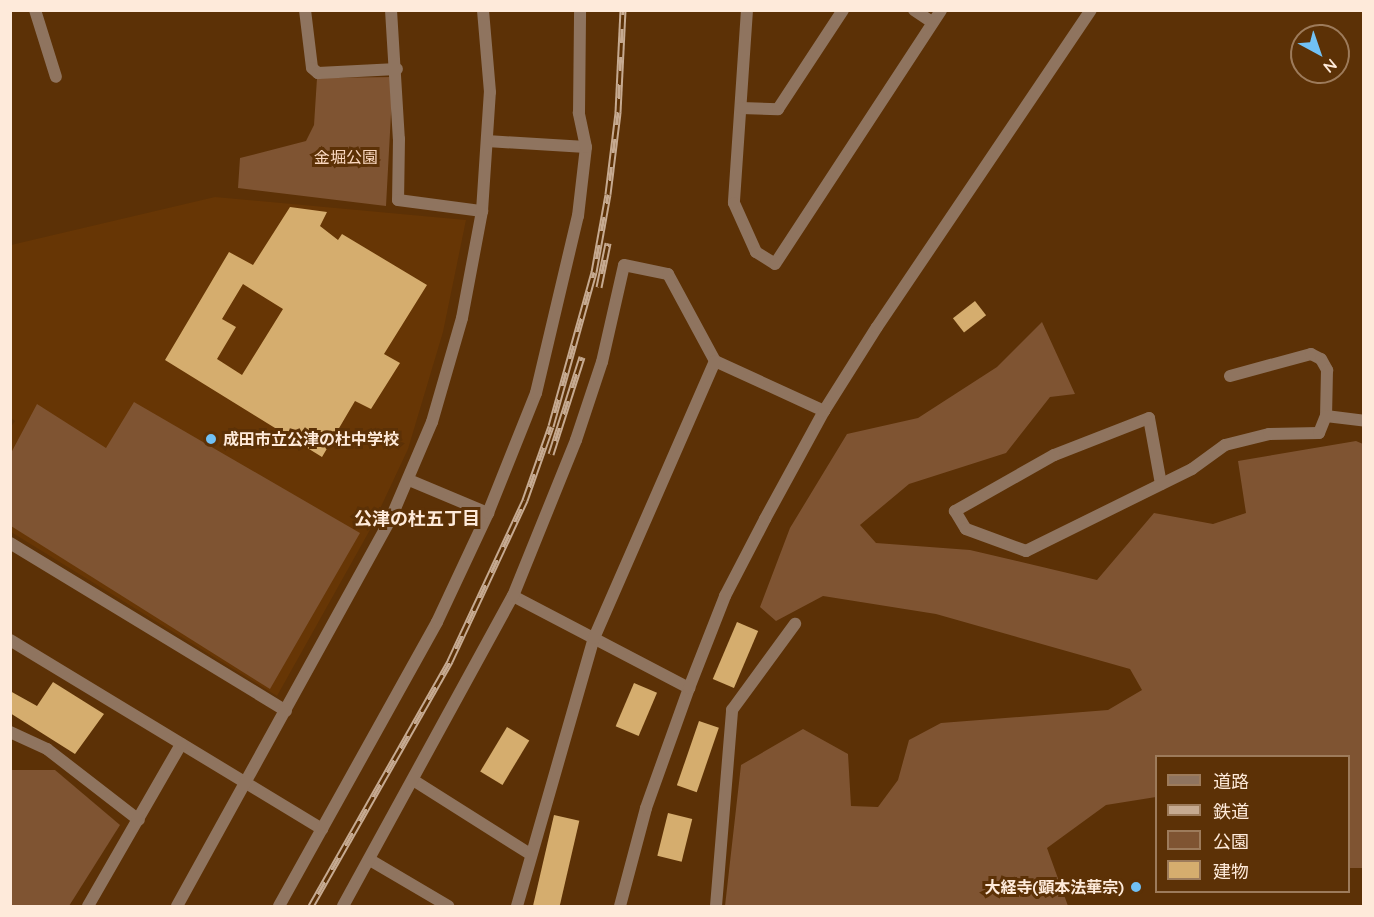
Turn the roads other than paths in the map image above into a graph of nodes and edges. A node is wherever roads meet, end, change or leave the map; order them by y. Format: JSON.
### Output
{"nodes":[{"id":1,"x":35,"y":10,"type":"edge"},
{"id":2,"x":305,"y":10,"type":"edge"},
{"id":3,"x":391,"y":10,"type":"edge"},
{"id":4,"x":483,"y":10,"type":"edge"},
{"id":5,"x":580,"y":10,"type":"edge"},
{"id":6,"x":747,"y":10,"type":"edge"},
{"id":7,"x":843,"y":10,"type":"edge"},
{"id":8,"x":914,"y":10,"type":"edge"},
{"id":9,"x":941,"y":10,"type":"edge"},
{"id":10,"x":1091,"y":10,"type":"edge"},
{"id":11,"x":932,"y":22,"type":"junction"},
{"id":12,"x":397,"y":69,"type":"junction"},
{"id":13,"x":56,"y":77,"type":"dead end"},
{"id":14,"x":741,"y":108,"type":"junction"},
{"id":15,"x":486,"y":141,"type":"junction"},
{"id":16,"x":586,"y":147,"type":"junction"},
{"id":17,"x":482,"y":211,"type":"junction"},
{"id":18,"x":715,"y":361,"type":"junction"},
{"id":19,"x":1230,"y":376,"type":"dead end"},
{"id":20,"x":824,"y":411,"type":"junction"},
{"id":21,"x":1326,"y":416,"type":"junction"},
{"id":22,"x":1364,"y":421,"type":"edge"},
{"id":23,"x":409,"y":480,"type":"junction"},
{"id":24,"x":1161,"y":484,"type":"junction"},
{"id":25,"x":488,"y":513,"type":"junction"},
{"id":26,"x":10,"y":543,"type":"edge"},
{"id":27,"x":513,"y":596,"type":"junction"},
{"id":28,"x":795,"y":624,"type":"dead end"},
{"id":29,"x":594,"y":638,"type":"junction"},
{"id":30,"x":10,"y":640,"type":"edge"},
{"id":31,"x":689,"y":688,"type":"junction"},
{"id":32,"x":286,"y":711,"type":"junction"},
{"id":33,"x":10,"y":732,"type":"edge"},
{"id":34,"x":180,"y":744,"type":"junction"},
{"id":35,"x":413,"y":780,"type":"junction"},
{"id":36,"x":246,"y":783,"type":"junction"},
{"id":37,"x":139,"y":819,"type":"junction"},
{"id":38,"x":322,"y":829,"type":"junction"},
{"id":39,"x":530,"y":854,"type":"junction"},
{"id":40,"x":370,"y":860,"type":"junction"},
{"id":41,"x":430,"y":902,"type":"edge"},
{"id":42,"x":88,"y":906,"type":"edge"},
{"id":43,"x":177,"y":906,"type":"edge"},
{"id":44,"x":279,"y":906,"type":"edge"},
{"id":45,"x":343,"y":906,"type":"edge"},
{"id":46,"x":448,"y":906,"type":"edge"},
{"id":47,"x":517,"y":906,"type":"edge"},
{"id":48,"x":620,"y":906,"type":"edge"},
{"id":49,"x":716,"y":906,"type":"edge"}],
"edges":[{"from":1,"to":13,"type":"street"},
{"from":2,"to":12,"type":"street"},
{"from":3,"to":12,"type":"street"},
{"from":4,"to":15,"type":"street"},
{"from":5,"to":16,"type":"street"},
{"from":6,"to":14,"type":"street"},
{"from":7,"to":14,"type":"street"},
{"from":8,"to":11,"type":"street"},
{"from":9,"to":11,"type":"street"},
{"from":10,"to":20,"type":"street"},
{"from":11,"to":14,"type":"street"},
{"from":12,"to":17,"type":"street"},
{"from":15,"to":16,"type":"street"},
{"from":15,"to":17,"type":"street"},
{"from":16,"to":25,"type":"street"},
{"from":17,"to":23,"type":"street"},
{"from":18,"to":20,"type":"street"},
{"from":18,"to":27,"type":"street"},
{"from":18,"to":29,"type":"street"},
{"from":19,"to":21,"type":"street"},
{"from":20,"to":31,"type":"street"},
{"from":21,"to":22,"type":"street"},
{"from":21,"to":24,"type":"street"},
{"from":23,"to":25,"type":"street"},
{"from":23,"to":32,"type":"street"},
{"from":24,"to":24,"type":"street"},
{"from":25,"to":38,"type":"street"},
{"from":26,"to":32,"type":"street"},
{"from":27,"to":29,"type":"street"},
{"from":27,"to":35,"type":"street"},
{"from":28,"to":49,"type":"street"},
{"from":29,"to":31,"type":"street"},
{"from":29,"to":39,"type":"street"},
{"from":30,"to":34,"type":"street"},
{"from":31,"to":48,"type":"street"},
{"from":32,"to":36,"type":"street"},
{"from":33,"to":37,"type":"street"},
{"from":34,"to":36,"type":"street"},
{"from":34,"to":37,"type":"street"},
{"from":35,"to":39,"type":"street"},
{"from":35,"to":40,"type":"street"},
{"from":36,"to":38,"type":"street"},
{"from":36,"to":43,"type":"street"},
{"from":37,"to":42,"type":"street"},
{"from":38,"to":44,"type":"street"},
{"from":39,"to":47,"type":"street"},
{"from":40,"to":41,"type":"street"},
{"from":40,"to":45,"type":"street"},
{"from":41,"to":46,"type":"street"}]}
